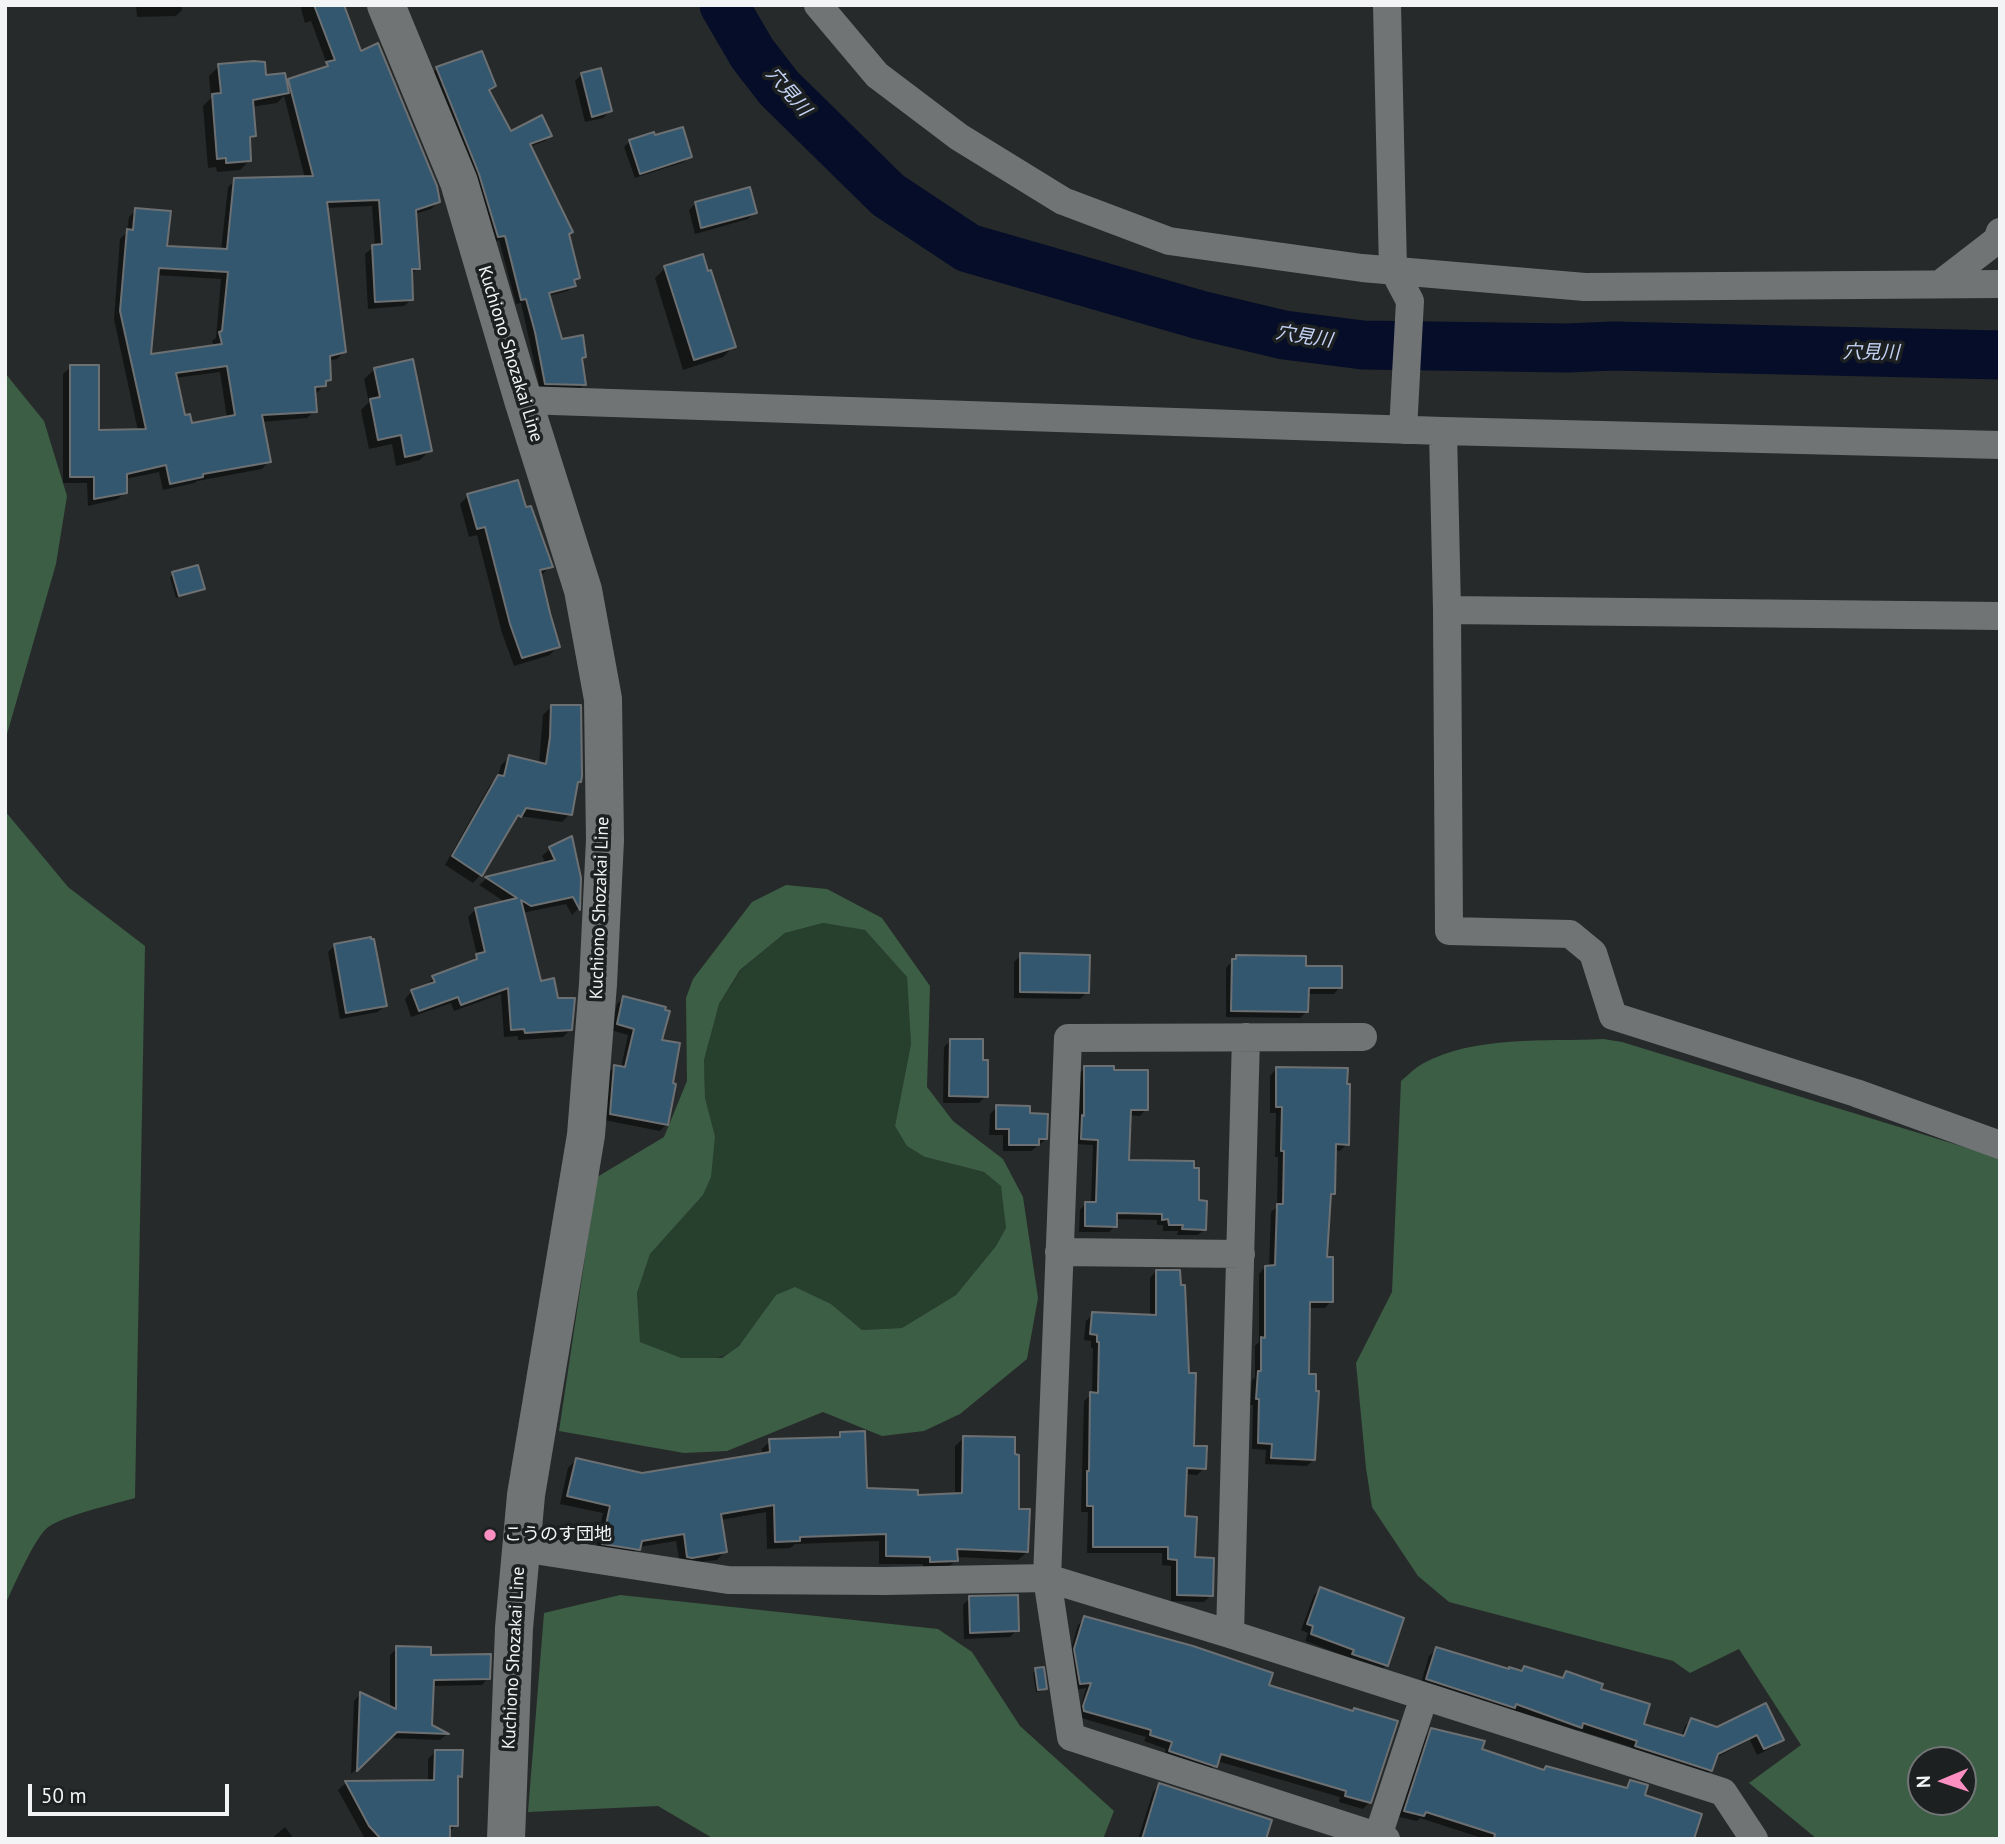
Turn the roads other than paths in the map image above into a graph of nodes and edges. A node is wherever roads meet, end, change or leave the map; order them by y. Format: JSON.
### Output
{"nodes":[{"id":1,"x":386,"y":5,"type":"edge"},
{"id":2,"x":818,"y":5,"type":"edge"},
{"id":3,"x":1387,"y":5,"type":"edge"},
{"id":4,"x":2000,"y":232,"type":"edge"},
{"id":5,"x":1393,"y":269,"type":"junction"},
{"id":6,"x":1940,"y":284,"type":"junction"},
{"id":7,"x":2000,"y":284,"type":"edge"},
{"id":8,"x":523,"y":400,"type":"junction"},
{"id":9,"x":1403,"y":430,"type":"junction"},
{"id":10,"x":1443,"y":431,"type":"junction"},
{"id":11,"x":2000,"y":445,"type":"edge"},
{"id":12,"x":1447,"y":610,"type":"junction"},
{"id":13,"x":2000,"y":615,"type":"edge"},
{"id":14,"x":1246,"y":1037,"type":"junction"},
{"id":15,"x":1363,"y":1037,"type":"dead end"},
{"id":16,"x":2000,"y":1145,"type":"edge"},
{"id":17,"x":1059,"y":1252,"type":"junction"},
{"id":18,"x":1241,"y":1254,"type":"junction"},
{"id":19,"x":521,"y":1548,"type":"junction"},
{"id":20,"x":1047,"y":1578,"type":"junction"},
{"id":21,"x":1230,"y":1634,"type":"junction"},
{"id":22,"x":1424,"y":1696,"type":"junction"},
{"id":23,"x":1382,"y":1837,"type":"edge"},
{"id":24,"x":506,"y":1839,"type":"edge"},
{"id":25,"x":1754,"y":1839,"type":"edge"}],
"edges":[{"from":1,"to":8,"type":"main road","name":"Kuchiono Shozakai Line"},
{"from":2,"to":5,"type":"street"},
{"from":3,"to":5,"type":"street"},
{"from":4,"to":6,"type":"street"},
{"from":5,"to":6,"type":"street"},
{"from":5,"to":9,"type":"street"},
{"from":6,"to":7,"type":"street"},
{"from":8,"to":9,"type":"street"},
{"from":8,"to":19,"type":"main road","name":"Kuchiono Shozakai Line"},
{"from":9,"to":10,"type":"street"},
{"from":10,"to":11,"type":"street"},
{"from":10,"to":12,"type":"street"},
{"from":12,"to":13,"type":"street"},
{"from":12,"to":16,"type":"street"},
{"from":14,"to":15,"type":"street"},
{"from":14,"to":17,"type":"street"},
{"from":14,"to":18,"type":"street"},
{"from":17,"to":18,"type":"street"},
{"from":17,"to":20,"type":"street"},
{"from":18,"to":21,"type":"street"},
{"from":19,"to":20,"type":"street"},
{"from":19,"to":24,"type":"main road","name":"Kuchiono Shozakai Line"},
{"from":20,"to":21,"type":"street"},
{"from":20,"to":23,"type":"street"},
{"from":21,"to":22,"type":"street"},
{"from":22,"to":23,"type":"street"},
{"from":22,"to":25,"type":"street"}]}
